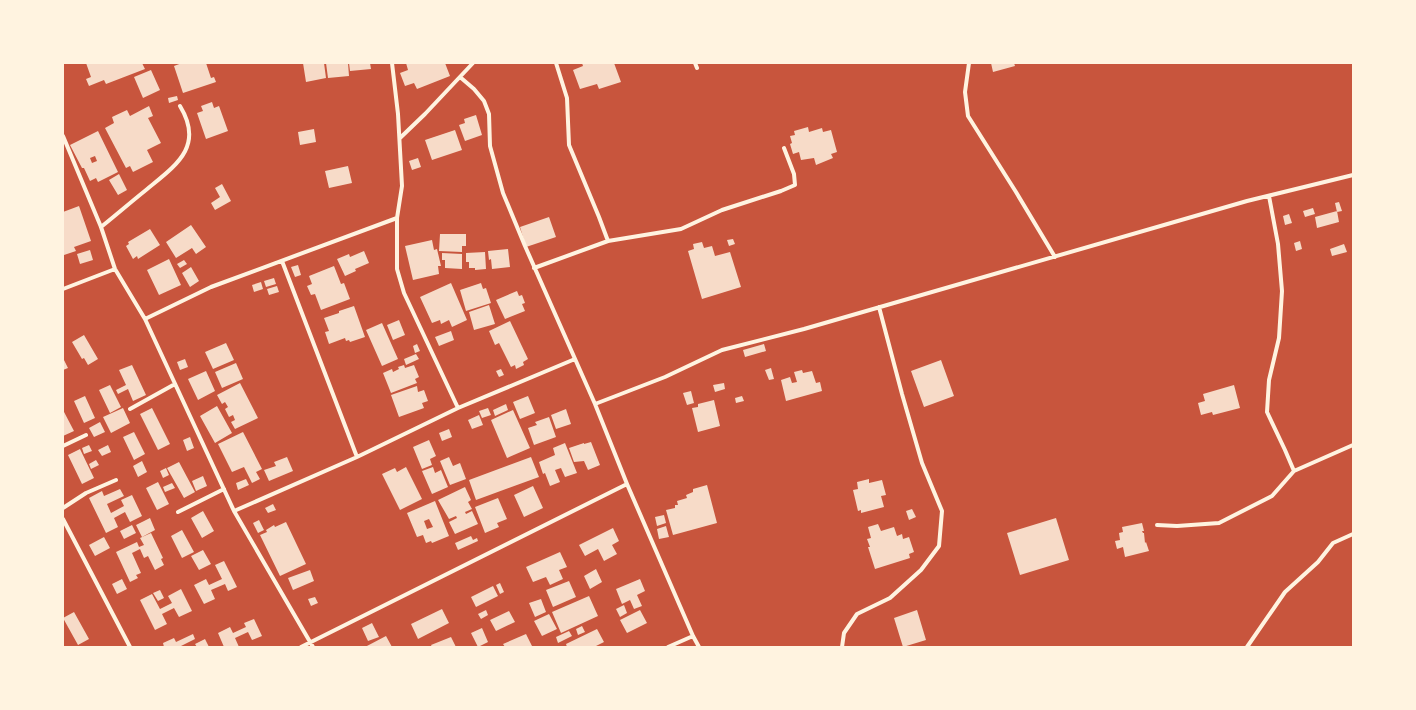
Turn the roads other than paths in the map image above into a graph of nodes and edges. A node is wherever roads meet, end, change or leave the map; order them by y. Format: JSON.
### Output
{"nodes":[{"id":1,"x":392,"y":63,"type":"edge"},
{"id":2,"x":473,"y":63,"type":"edge"},
{"id":3,"x":556,"y":63,"type":"edge"},
{"id":4,"x":695,"y":63,"type":"edge"},
{"id":5,"x":969,"y":63,"type":"edge"},
{"id":6,"x":697,"y":68,"type":"dead end"},
{"id":7,"x":460,"y":77,"type":"junction"},
{"id":8,"x":180,"y":106,"type":"dead end"},
{"id":9,"x":63,"y":136,"type":"edge"},
{"id":10,"x":400,"y":138,"type":"junction"},
{"id":11,"x":63,"y":145,"type":"edge"},
{"id":12,"x":68,"y":147,"type":"junction"},
{"id":13,"x":784,"y":148,"type":"dead end"},
{"id":14,"x":1353,"y":174,"type":"edge"},
{"id":15,"x":1269,"y":196,"type":"junction"},
{"id":16,"x":397,"y":218,"type":"junction"},
{"id":17,"x":101,"y":227,"type":"junction"},
{"id":18,"x":608,"y":241,"type":"junction"},
{"id":19,"x":1055,"y":257,"type":"junction"},
{"id":20,"x":282,"y":261,"type":"junction"},
{"id":21,"x":534,"y":268,"type":"junction"},
{"id":22,"x":115,"y":269,"type":"junction"},
{"id":23,"x":63,"y":289,"type":"edge"},
{"id":24,"x":879,"y":307,"type":"junction"},
{"id":25,"x":145,"y":319,"type":"junction"},
{"id":26,"x":575,"y":359,"type":"junction"},
{"id":27,"x":175,"y":384,"type":"junction"},
{"id":28,"x":595,"y":404,"type":"junction"},
{"id":29,"x":458,"y":408,"type":"junction"},
{"id":30,"x":130,"y":409,"type":"dead end"},
{"id":31,"x":86,"y":435,"type":"dead end"},
{"id":32,"x":1353,"y":445,"type":"edge"},
{"id":33,"x":63,"y":446,"type":"edge"},
{"id":34,"x":357,"y":457,"type":"junction"},
{"id":35,"x":1294,"y":471,"type":"junction"},
{"id":36,"x":116,"y":480,"type":"dead end"},
{"id":37,"x":626,"y":484,"type":"junction"},
{"id":38,"x":224,"y":489,"type":"junction"},
{"id":39,"x":63,"y":508,"type":"edge"},
{"id":40,"x":234,"y":511,"type":"junction"},
{"id":41,"x":178,"y":512,"type":"dead end"},
{"id":42,"x":63,"y":519,"type":"edge"},
{"id":43,"x":1157,"y":525,"type":"dead end"},
{"id":44,"x":1353,"y":534,"type":"edge"},
{"id":45,"x":692,"y":636,"type":"junction"},
{"id":46,"x":311,"y":642,"type":"junction"},
{"id":47,"x":130,"y":647,"type":"edge"},
{"id":48,"x":301,"y":647,"type":"edge"},
{"id":49,"x":313,"y":647,"type":"edge"},
{"id":50,"x":668,"y":647,"type":"edge"},
{"id":51,"x":699,"y":647,"type":"edge"},
{"id":52,"x":842,"y":647,"type":"edge"},
{"id":53,"x":1247,"y":647,"type":"edge"}],
"edges":[{"from":1,"to":10,"type":"street"},
{"from":2,"to":7,"type":"street"},
{"from":3,"to":18,"type":"street"},
{"from":4,"to":6,"type":"street"},
{"from":5,"to":19,"type":"street"},
{"from":7,"to":10,"type":"street"},
{"from":7,"to":21,"type":"street"},
{"from":8,"to":17,"type":"street"},
{"from":9,"to":12,"type":"street"},
{"from":10,"to":16,"type":"street"},
{"from":11,"to":12,"type":"street"},
{"from":12,"to":17,"type":"street"},
{"from":13,"to":18,"type":"street"},
{"from":14,"to":15,"type":"street"},
{"from":15,"to":19,"type":"street"},
{"from":15,"to":35,"type":"street"},
{"from":16,"to":20,"type":"street"},
{"from":16,"to":29,"type":"street"},
{"from":17,"to":22,"type":"street"},
{"from":18,"to":21,"type":"street"},
{"from":19,"to":24,"type":"street"},
{"from":20,"to":25,"type":"street"},
{"from":20,"to":34,"type":"street"},
{"from":21,"to":26,"type":"street"},
{"from":22,"to":23,"type":"street"},
{"from":22,"to":25,"type":"street"},
{"from":24,"to":28,"type":"street"},
{"from":24,"to":52,"type":"street"},
{"from":25,"to":27,"type":"street"},
{"from":26,"to":28,"type":"street"},
{"from":26,"to":29,"type":"street"},
{"from":27,"to":30,"type":"street"},
{"from":27,"to":38,"type":"street"},
{"from":28,"to":37,"type":"street"},
{"from":29,"to":34,"type":"street"},
{"from":31,"to":33,"type":"street"},
{"from":32,"to":35,"type":"street"},
{"from":34,"to":40,"type":"street"},
{"from":35,"to":43,"type":"street"},
{"from":36,"to":39,"type":"street"},
{"from":37,"to":45,"type":"street"},
{"from":37,"to":46,"type":"street"},
{"from":38,"to":40,"type":"street"},
{"from":38,"to":41,"type":"street"},
{"from":40,"to":46,"type":"street"},
{"from":42,"to":47,"type":"street"},
{"from":44,"to":53,"type":"street"},
{"from":45,"to":50,"type":"street"},
{"from":45,"to":51,"type":"street"},
{"from":46,"to":48,"type":"street"},
{"from":46,"to":49,"type":"street"}]}
